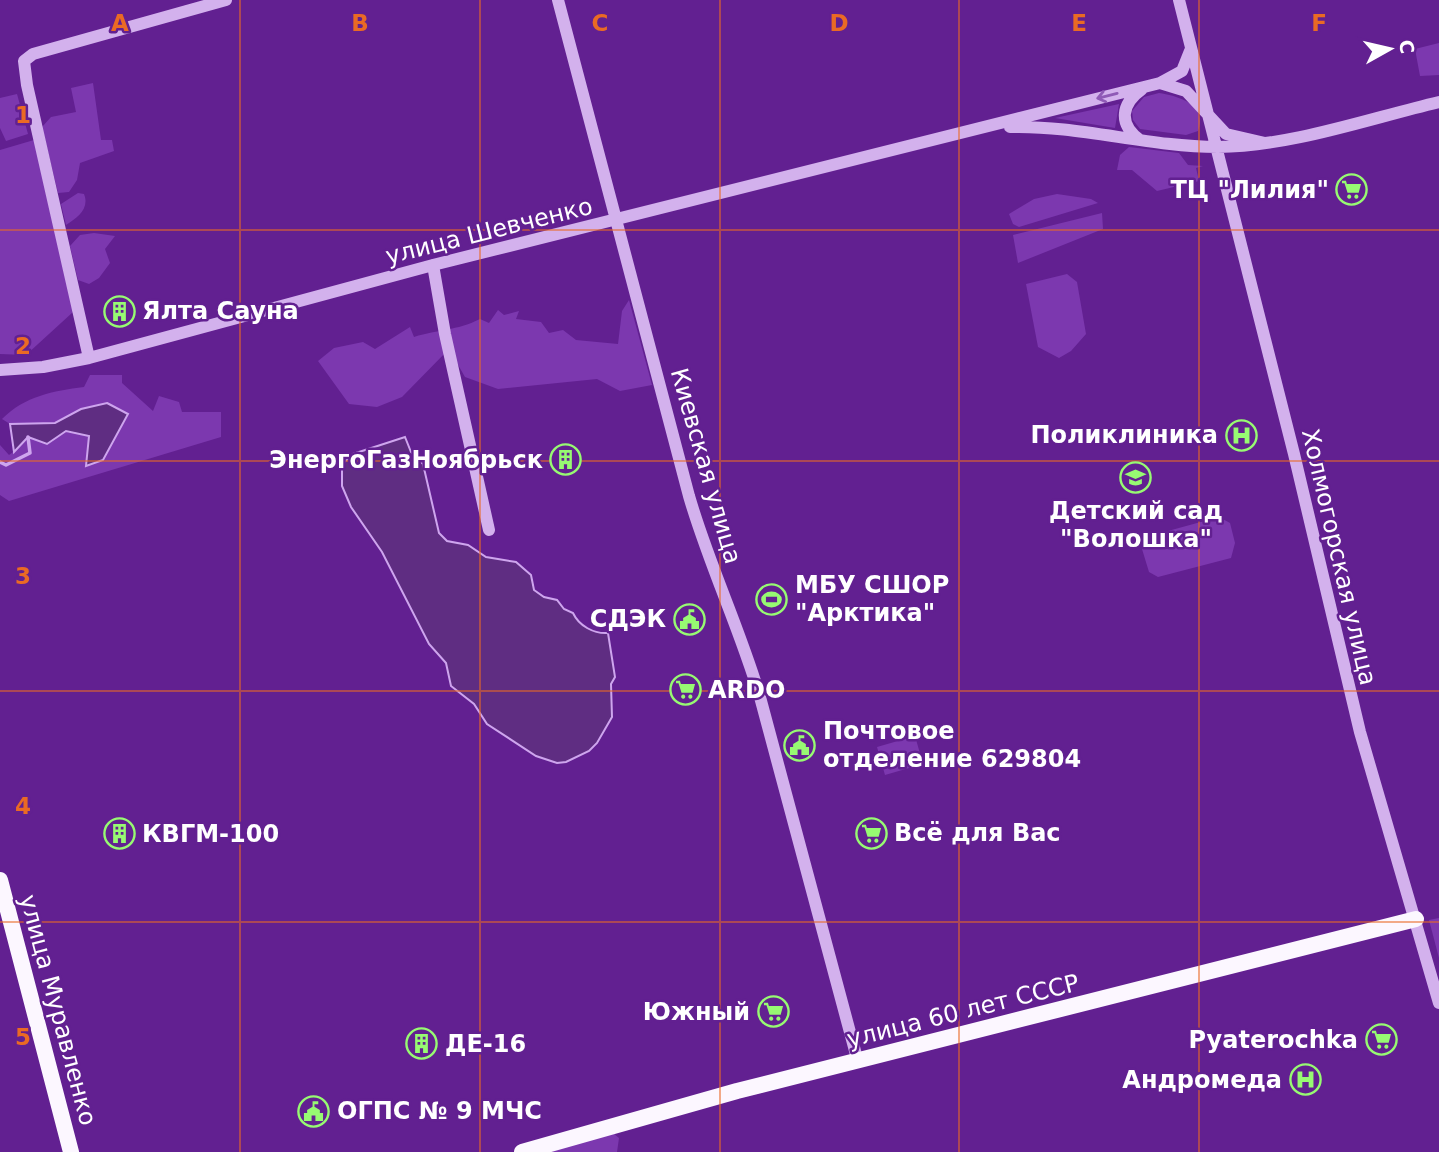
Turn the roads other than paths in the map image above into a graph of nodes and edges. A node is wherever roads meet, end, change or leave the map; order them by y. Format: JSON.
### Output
{"nodes":[{"id":1,"x":226,"y":0,"type":"edge"},
{"id":2,"x":558,"y":0,"type":"edge"},
{"id":3,"x":1179,"y":0,"type":"edge"},
{"id":4,"x":1189,"y":40,"type":"junction"},
{"id":5,"x":1156,"y":84,"type":"junction"},
{"id":6,"x":1439,"y":102,"type":"edge"},
{"id":7,"x":1209,"y":117,"type":"junction"},
{"id":8,"x":988,"y":128,"type":"junction"},
{"id":9,"x":1140,"y":139,"type":"junction"},
{"id":10,"x":1265,"y":143,"type":"junction"},
{"id":11,"x":1179,"y":144,"type":"junction"},
{"id":12,"x":1217,"y":147,"type":"junction"},
{"id":13,"x":615,"y":222,"type":"junction"},
{"id":14,"x":433,"y":265,"type":"junction"},
{"id":15,"x":89,"y":358,"type":"junction"},
{"id":16,"x":0,"y":370,"type":"edge"},
{"id":17,"x":489,"y":530,"type":"dead end"},
{"id":18,"x":0,"y":880,"type":"edge"},
{"id":19,"x":1416,"y":919,"type":"junction"},
{"id":20,"x":1439,"y":1003,"type":"edge"},
{"id":21,"x":858,"y":1062,"type":"junction"},
{"id":22,"x":71,"y":1152,"type":"edge"},
{"id":23,"x":522,"y":1152,"type":"edge"}],
"edges":[{"from":1,"to":15,"type":"street"},
{"from":2,"to":13,"type":"street","name":"Киевская улица"},
{"from":3,"to":4,"type":"street","name":"Холмогорская улица"},
{"from":4,"to":5,"type":"street"},
{"from":4,"to":7,"type":"street","name":"Холмогорская улица"},
{"from":5,"to":7,"type":"street"},
{"from":5,"to":8,"type":"street","one_way":true},
{"from":5,"to":9,"type":"street"},
{"from":6,"to":10,"type":"street"},
{"from":7,"to":10,"type":"street"},
{"from":7,"to":11,"type":"street"},
{"from":7,"to":12,"type":"street","name":"Холмогорская улица"},
{"from":8,"to":9,"type":"street"},
{"from":8,"to":13,"type":"street","name":"улица Шевченко"},
{"from":9,"to":11,"type":"street"},
{"from":10,"to":12,"type":"street"},
{"from":11,"to":12,"type":"street"},
{"from":12,"to":19,"type":"street","name":"Холмогорская улица"},
{"from":13,"to":14,"type":"street","name":"улица Шевченко"},
{"from":13,"to":21,"type":"street","name":"Киевская улица"},
{"from":14,"to":15,"type":"street","name":"улица Шевченко"},
{"from":14,"to":17,"type":"street"},
{"from":15,"to":16,"type":"street","name":"улица Шевченко"},
{"from":18,"to":22,"type":"main road","name":"улица Муравленко"},
{"from":19,"to":20,"type":"street","name":"Холмогорская улица"},
{"from":19,"to":21,"type":"main road","name":"улица 60 лет СССР"},
{"from":21,"to":23,"type":"main road","name":"улица 60 лет СССР"}]}
